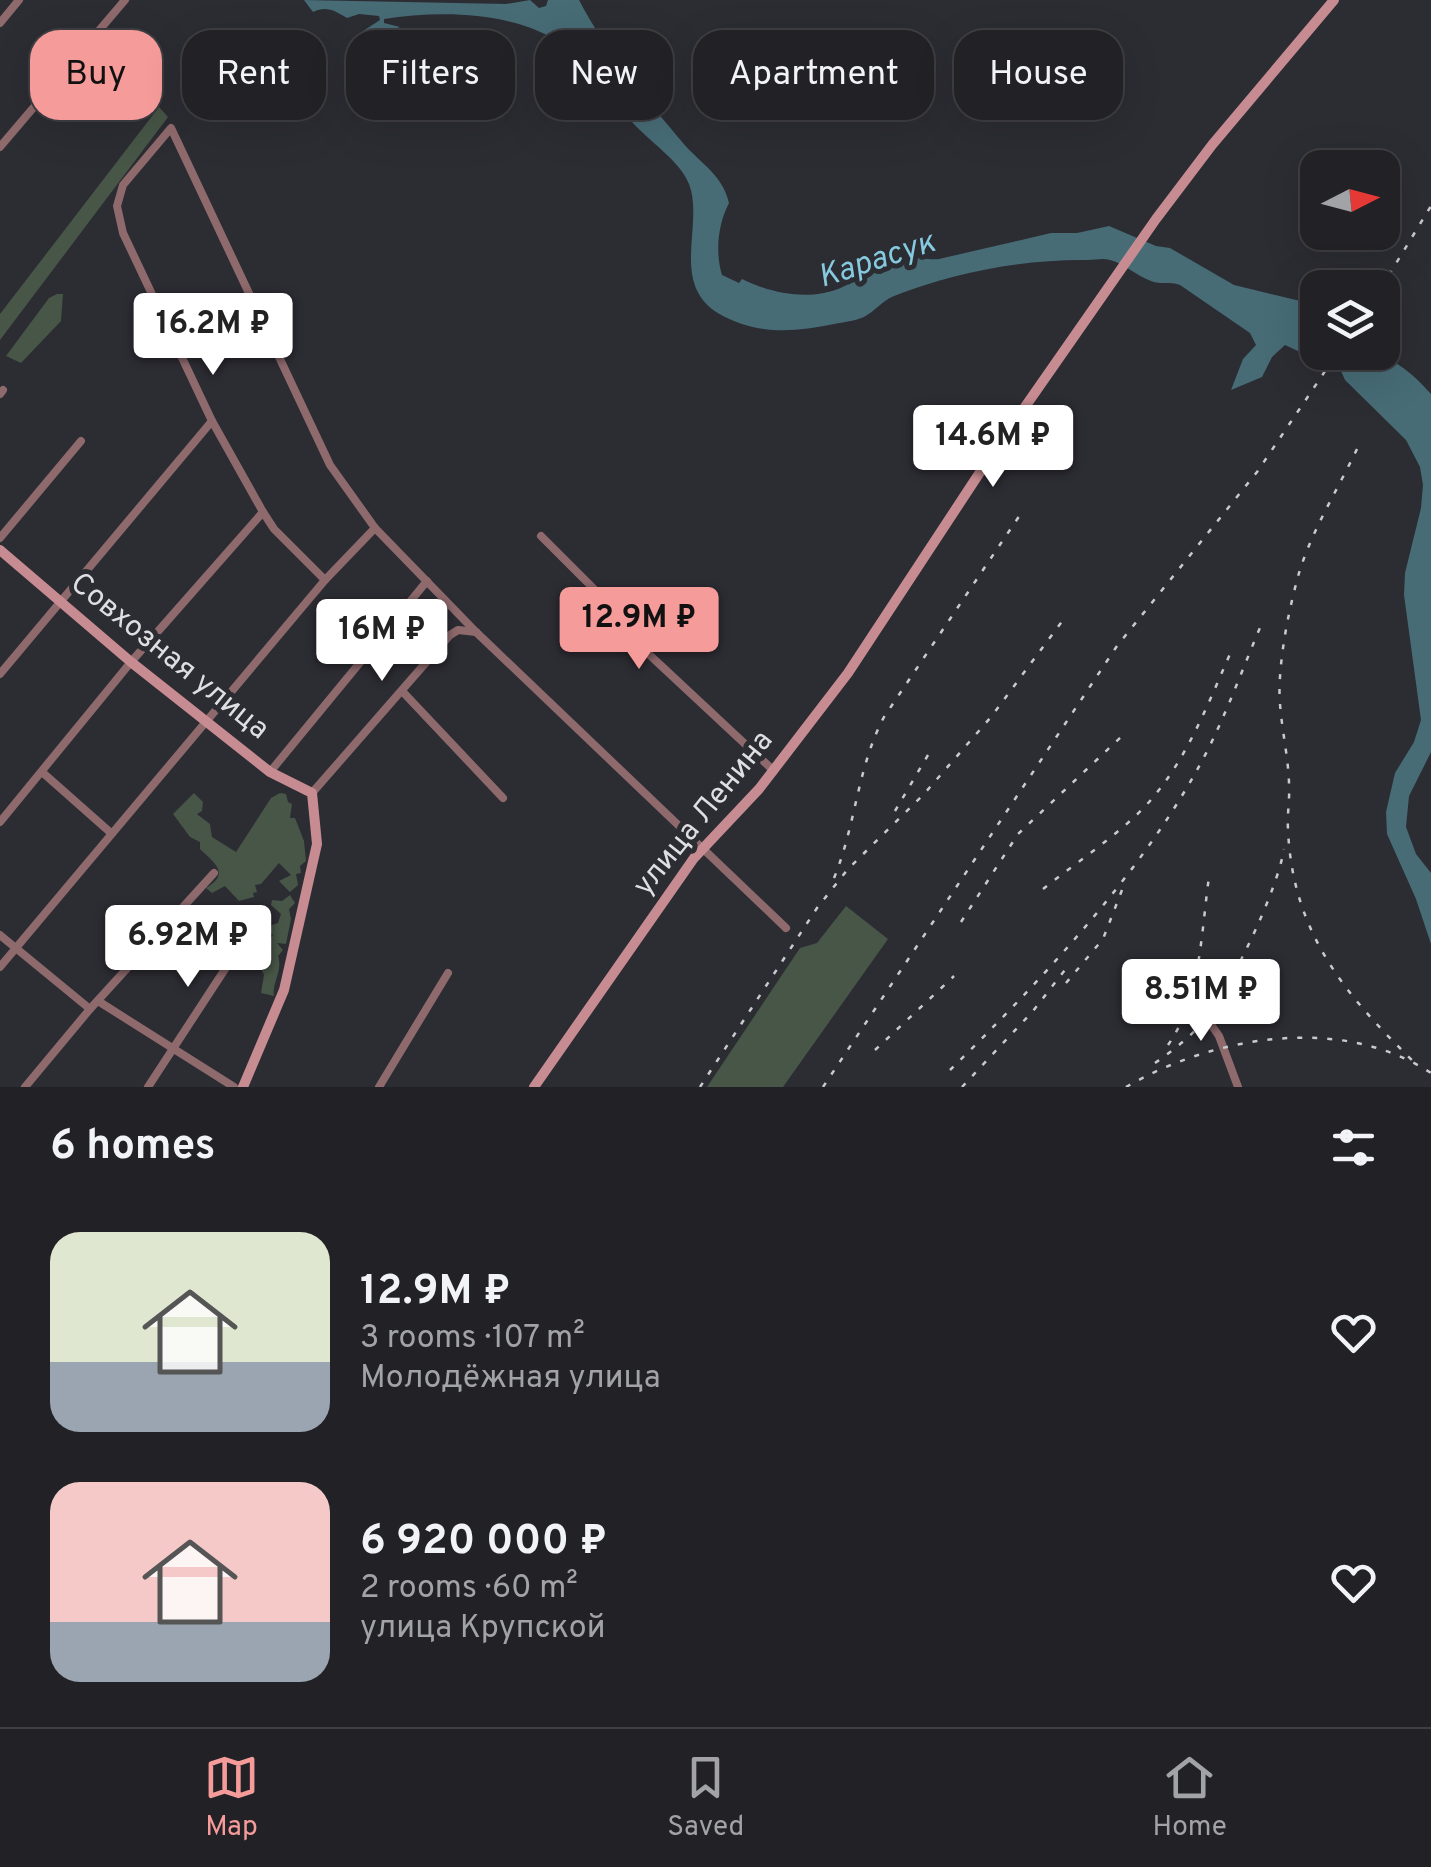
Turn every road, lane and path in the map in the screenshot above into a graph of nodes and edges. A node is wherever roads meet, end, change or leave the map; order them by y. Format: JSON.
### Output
{"nodes":[{"id":1,"x":19,"y":0,"type":"edge"},
{"id":2,"x":125,"y":0,"type":"edge"},
{"id":3,"x":1334,"y":0,"type":"edge"},
{"id":4,"x":0,"y":23,"type":"edge"},
{"id":5,"x":0,"y":147,"type":"edge"},
{"id":6,"x":212,"y":421,"type":"junction"},
{"id":7,"x":81,"y":440,"type":"dead end"},
{"id":8,"x":263,"y":512,"type":"junction"},
{"id":9,"x":375,"y":528,"type":"junction"},
{"id":10,"x":542,"y":536,"type":"dead end"},
{"id":11,"x":0,"y":538,"type":"edge"},
{"id":12,"x":0,"y":550,"type":"edge"},
{"id":13,"x":325,"y":580,"type":"junction"},
{"id":14,"x":428,"y":581,"type":"junction"},
{"id":15,"x":60,"y":601,"type":"junction"},
{"id":16,"x":476,"y":632,"type":"junction"},
{"id":17,"x":131,"y":662,"type":"junction"},
{"id":18,"x":0,"y":674,"type":"edge"},
{"id":19,"x":402,"y":690,"type":"junction"},
{"id":20,"x":206,"y":722,"type":"junction"},
{"id":21,"x":774,"y":771,"type":"junction"},
{"id":22,"x":42,"y":772,"type":"junction"},
{"id":23,"x":270,"y":772,"type":"junction"},
{"id":24,"x":312,"y":793,"type":"junction"},
{"id":25,"x":504,"y":798,"type":"dead end"},
{"id":26,"x":0,"y":822,"type":"edge"},
{"id":27,"x":111,"y":833,"type":"junction"},
{"id":28,"x":704,"y":848,"type":"junction"},
{"id":29,"x":214,"y":873,"type":"dead end"},
{"id":30,"x":261,"y":914,"type":"dead end"},
{"id":31,"x":786,"y":928,"type":"dead end"},
{"id":32,"x":0,"y":935,"type":"edge"},
{"id":33,"x":15,"y":948,"type":"junction"},
{"id":34,"x":0,"y":966,"type":"edge"},
{"id":35,"x":448,"y":973,"type":"dead end"},
{"id":36,"x":1166,"y":1000,"type":"dead end"},
{"id":37,"x":98,"y":1001,"type":"junction"},
{"id":38,"x":90,"y":1009,"type":"junction"},
{"id":39,"x":171,"y":1050,"type":"junction"},
{"id":40,"x":25,"y":1087,"type":"edge"},
{"id":41,"x":148,"y":1087,"type":"edge"},
{"id":42,"x":234,"y":1087,"type":"edge"},
{"id":43,"x":243,"y":1087,"type":"edge"},
{"id":44,"x":379,"y":1087,"type":"edge"},
{"id":45,"x":534,"y":1087,"type":"edge"},
{"id":46,"x":1238,"y":1087,"type":"edge"}],
"edges":[{"from":1,"to":4,"type":"street"},
{"from":2,"to":5,"type":"street"},
{"from":3,"to":21,"type":"main road","name":"улица Ленина"},
{"from":6,"to":8,"type":"street"},
{"from":6,"to":9,"type":"street"},
{"from":6,"to":15,"type":"street"},
{"from":7,"to":11,"type":"street"},
{"from":8,"to":13,"type":"street"},
{"from":8,"to":17,"type":"street"},
{"from":9,"to":13,"type":"street"},
{"from":9,"to":14,"type":"street"},
{"from":10,"to":21,"type":"street"},
{"from":12,"to":15,"type":"main road","name":"Совхозная улица"},
{"from":13,"to":20,"type":"street"},
{"from":14,"to":16,"type":"street"},
{"from":14,"to":23,"type":"street"},
{"from":15,"to":17,"type":"main road","name":"Совхозная улица"},
{"from":15,"to":18,"type":"street"},
{"from":16,"to":19,"type":"street"},
{"from":16,"to":28,"type":"street"},
{"from":17,"to":20,"type":"main road","name":"Совхозная улица"},
{"from":17,"to":22,"type":"street"},
{"from":19,"to":24,"type":"street"},
{"from":19,"to":25,"type":"street"},
{"from":20,"to":23,"type":"main road","name":"Совхозная улица"},
{"from":20,"to":27,"type":"street"},
{"from":21,"to":28,"type":"main road","name":"улица Ленина"},
{"from":22,"to":26,"type":"street"},
{"from":22,"to":27,"type":"street"},
{"from":23,"to":24,"type":"main road","name":"Совхозная улица"},
{"from":24,"to":43,"type":"main road"},
{"from":27,"to":33,"type":"street"},
{"from":28,"to":31,"type":"street"},
{"from":28,"to":45,"type":"main road","name":"улица Ленина"},
{"from":29,"to":37,"type":"street"},
{"from":30,"to":39,"type":"street"},
{"from":32,"to":33,"type":"street"},
{"from":33,"to":34,"type":"street"},
{"from":33,"to":38,"type":"street"},
{"from":35,"to":44,"type":"street"},
{"from":36,"to":46,"type":"street"},
{"from":37,"to":38,"type":"street"},
{"from":37,"to":39,"type":"street"},
{"from":38,"to":40,"type":"street"},
{"from":39,"to":41,"type":"street"},
{"from":39,"to":42,"type":"street"}]}
